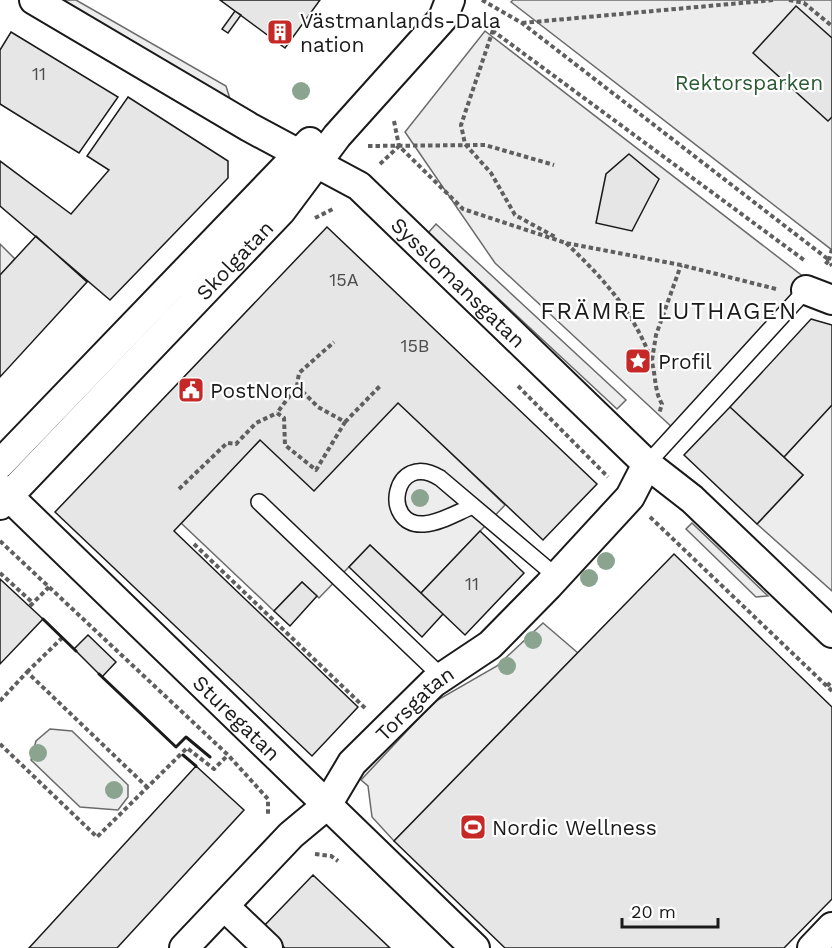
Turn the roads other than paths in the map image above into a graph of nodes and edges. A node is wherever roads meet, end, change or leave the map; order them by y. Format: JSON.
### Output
{"nodes":[{"id":1,"x":34,"y":0,"type":"edge"},
{"id":2,"x":433,"y":0,"type":"edge"},
{"id":3,"x":458,"y":6,"type":"edge"},
{"id":4,"x":308,"y":159,"type":"junction"},
{"id":5,"x":806,"y":290,"type":"joint"},
{"id":6,"x":832,"y":300,"type":"edge"},
{"id":7,"x":0,"y":464,"type":"edge"},
{"id":8,"x":647,"y":464,"type":"junction"},
{"id":9,"x":3,"y":496,"type":"edge"},
{"id":10,"x":259,"y":502,"type":"dead end"},
{"id":11,"x":473,"y":506,"type":"junction"},
{"id":12,"x":557,"y":577,"type":"junction"},
{"id":13,"x":832,"y":633,"type":"edge"},
{"id":14,"x":442,"y":677,"type":"junction"},
{"id":15,"x":327,"y":805,"type":"junction"},
{"id":16,"x":224,"y":906,"type":"junction"},
{"id":17,"x":832,"y":927,"type":"edge"},
{"id":18,"x":184,"y":948,"type":"edge"},
{"id":19,"x":268,"y":948,"type":"edge"},
{"id":20,"x":475,"y":948,"type":"edge"},
{"id":21,"x":812,"y":948,"type":"edge"}],
"edges":[{"from":1,"to":4,"type":"street","name":"Sysslomansgatan"},
{"from":2,"to":4,"type":"street","name":"Skolgatan"},
{"from":3,"to":4,"type":"street","name":"Skolgatan"},
{"from":4,"to":7,"type":"street","name":"Skolgatan"},
{"from":4,"to":8,"type":"street","name":"Sysslomansgatan"},
{"from":4,"to":9,"type":"street","name":"Skolgatan"},
{"from":5,"to":6,"type":"street"},
{"from":5,"to":8,"type":"lane"},
{"from":8,"to":12,"type":"street","name":"Torsgatan"},
{"from":8,"to":13,"type":"street","name":"Sysslomansgatan"},
{"from":9,"to":15,"type":"street","name":"Sturegatan"},
{"from":10,"to":14,"type":"lane"},
{"from":11,"to":11,"type":"lane"},
{"from":11,"to":12,"type":"lane"},
{"from":12,"to":14,"type":"street","name":"Torsgatan"},
{"from":14,"to":15,"type":"street","name":"Torsgatan"},
{"from":15,"to":16,"type":"street","name":"Torsgatan"},
{"from":15,"to":20,"type":"street","name":"Sturegatan"},
{"from":16,"to":18,"type":"street","name":"Torsgatan"},
{"from":16,"to":19,"type":"street"},
{"from":17,"to":21,"type":"street"}]}
